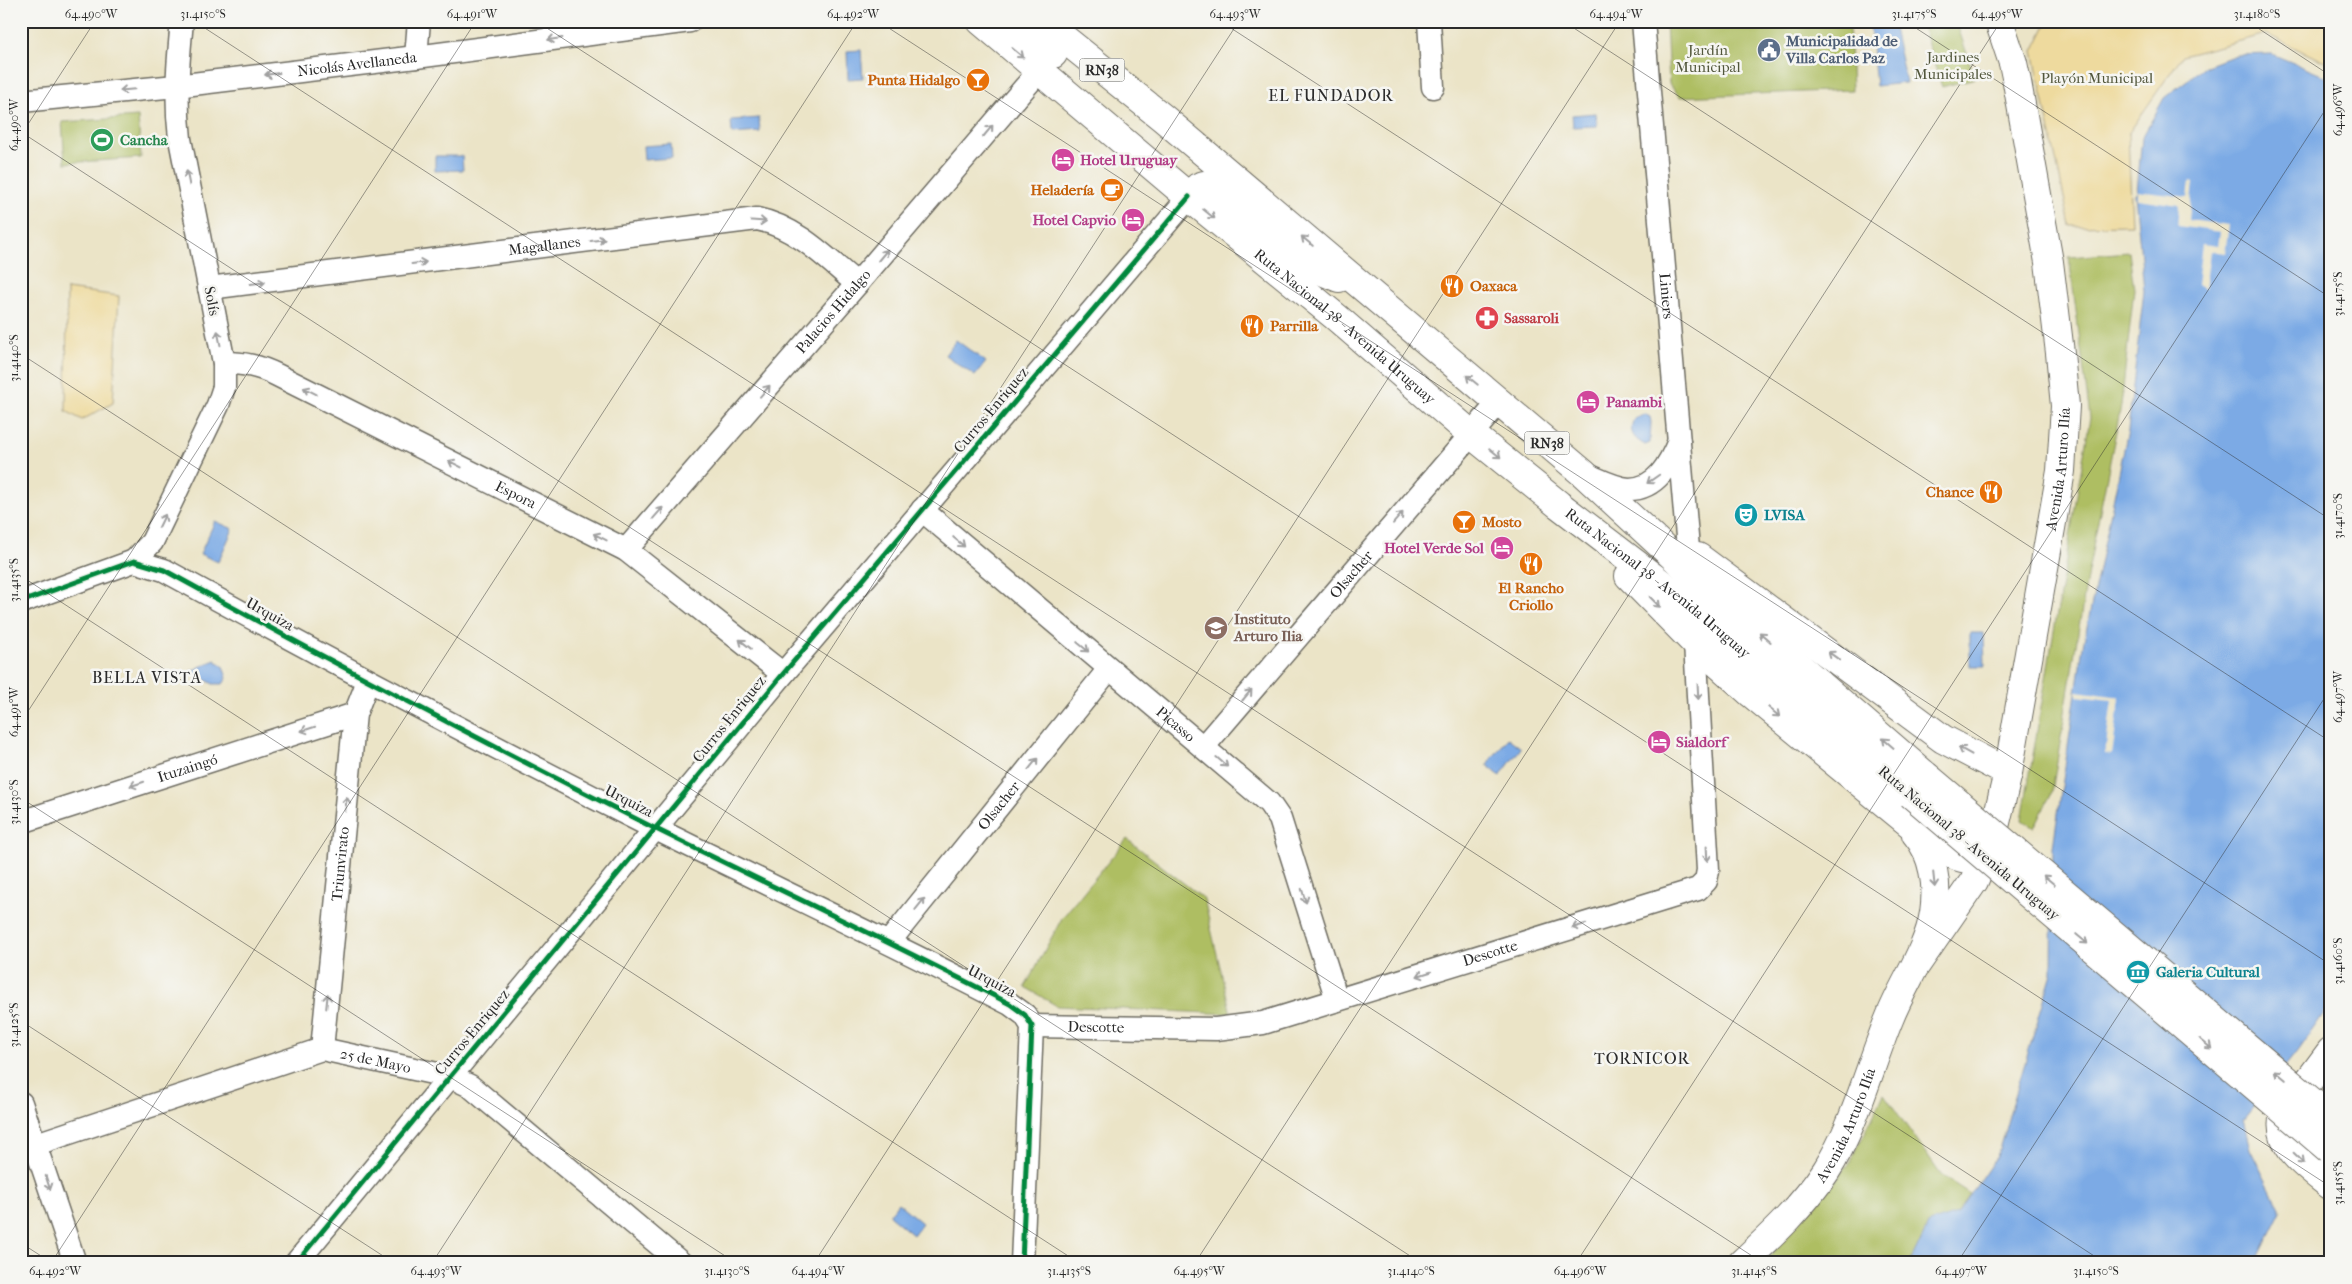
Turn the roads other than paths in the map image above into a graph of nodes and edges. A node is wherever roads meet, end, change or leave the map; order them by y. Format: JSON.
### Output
{"nodes":[{"id":1,"x":182,"y":21,"type":"edge"},
{"id":2,"x":419,"y":21,"type":"edge"},
{"id":3,"x":690,"y":21,"type":"edge"},
{"id":4,"x":981,"y":21,"type":"edge"},
{"id":5,"x":1014,"y":21,"type":"edge"},
{"id":6,"x":1042,"y":21,"type":"edge"},
{"id":7,"x":1070,"y":21,"type":"edge"},
{"id":8,"x":1429,"y":21,"type":"edge"},
{"id":9,"x":1643,"y":21,"type":"edge"},
{"id":10,"x":1999,"y":21,"type":"edge"},
{"id":11,"x":2017,"y":21,"type":"edge"},
{"id":12,"x":416,"y":58,"type":"junction"},
{"id":13,"x":1039,"y":70,"type":"junction"},
{"id":14,"x":2015,"y":72,"type":"junction"},
{"id":15,"x":1119,"y":85,"type":"junction"},
{"id":16,"x":176,"y":86,"type":"junction"},
{"id":17,"x":1433,"y":87,"type":"dead end"},
{"id":18,"x":21,"y":101,"type":"edge"},
{"id":19,"x":1162,"y":118,"type":"junction"},
{"id":20,"x":1188,"y":197,"type":"junction"},
{"id":21,"x":857,"y":284,"type":"junction"},
{"id":22,"x":1361,"y":287,"type":"junction"},
{"id":23,"x":209,"y":288,"type":"junction"},
{"id":24,"x":224,"y":363,"type":"junction"},
{"id":25,"x":1499,"y":402,"type":"junction"},
{"id":26,"x":1471,"y":434,"type":"junction"},
{"id":27,"x":1680,"y":440,"type":"junction"},
{"id":28,"x":1584,"y":474,"type":"junction"},
{"id":29,"x":1559,"y":505,"type":"junction"},
{"id":30,"x":922,"y":510,"type":"junction"},
{"id":31,"x":626,"y":550,"type":"junction"},
{"id":32,"x":134,"y":561,"type":"junction"},
{"id":33,"x":1689,"y":561,"type":"junction"},
{"id":34,"x":21,"y":602,"type":"edge"},
{"id":35,"x":1695,"y":643,"type":"junction"},
{"id":36,"x":1109,"y":669,"type":"junction"},
{"id":37,"x":783,"y":674,"type":"junction"},
{"id":38,"x":368,"y":682,"type":"junction"},
{"id":39,"x":355,"y":714,"type":"junction"},
{"id":40,"x":1204,"y":746,"type":"junction"},
{"id":41,"x":2008,"y":773,"type":"junction"},
{"id":42,"x":1909,"y":793,"type":"junction"},
{"id":43,"x":21,"y":822,"type":"edge"},
{"id":44,"x":656,"y":829,"type":"junction"},
{"id":45,"x":1987,"y":854,"type":"junction"},
{"id":46,"x":890,"y":942,"type":"junction"},
{"id":47,"x":1916,"y":965,"type":"junction"},
{"id":48,"x":1337,"y":1000,"type":"junction"},
{"id":49,"x":1032,"y":1026,"type":"junction"},
{"id":50,"x":322,"y":1049,"type":"junction"},
{"id":51,"x":2331,"y":1051,"type":"edge"},
{"id":52,"x":2331,"y":1073,"type":"edge"},
{"id":53,"x":451,"y":1077,"type":"junction"},
{"id":54,"x":2303,"y":1089,"type":"junction"},
{"id":55,"x":21,"y":1103,"type":"edge"},
{"id":56,"x":2331,"y":1118,"type":"edge"},
{"id":57,"x":28,"y":1146,"type":"edge"},
{"id":58,"x":2330,"y":1150,"type":"edge"},
{"id":59,"x":2331,"y":1186,"type":"edge"},
{"id":60,"x":75,"y":1263,"type":"edge"},
{"id":61,"x":296,"y":1263,"type":"edge"},
{"id":62,"x":681,"y":1263,"type":"edge"},
{"id":63,"x":1022,"y":1263,"type":"edge"},
{"id":64,"x":1742,"y":1263,"type":"edge"}],
"edges":[{"from":1,"to":16,"type":"street","name":"Solís"},
{"from":2,"to":12,"type":"street"},
{"from":3,"to":12,"type":"street","name":"Nicolás Avellaneda","one_way":true},
{"from":4,"to":13,"type":"main road","name":"Ruta Nacional 38 - Avenida Uruguay","number":"RN38","one_way":true},
{"from":5,"to":15,"type":"main road"},
{"from":6,"to":15,"type":"main road","name":"Ruta Nacional 38 - Avenida Uruguay","number":"RN38"},
{"from":7,"to":19,"type":"main road"},
{"from":8,"to":17,"type":"street"},
{"from":9,"to":27,"type":"street","name":"Liniers"},
{"from":10,"to":14,"type":"main road"},
{"from":11,"to":14,"type":"main road"},
{"from":12,"to":16,"type":"street","name":"Nicolás Avellaneda","one_way":true},
{"from":13,"to":20,"type":"main road","name":"Ruta Nacional 38 - Avenida Uruguay","number":"RN38"},
{"from":21,"to":13,"type":"street","name":"Palacios Hidalgo","one_way":true},
{"from":14,"to":41,"type":"main road","name":"Avenida Arturo Ilía"},
{"from":15,"to":19,"type":"main road","name":"Ruta Nacional 38 - Avenida Uruguay","number":"RN38"},
{"from":16,"to":18,"type":"street","name":"Nicolás Avellaneda","one_way":true},
{"from":23,"to":16,"type":"street","name":"Solís","one_way":true},
{"from":22,"to":19,"type":"main road","name":"Ruta Nacional 38 - Avenida Uruguay","number":"RN38","one_way":true},
{"from":20,"to":22,"type":"main road"},
{"from":20,"to":26,"type":"main road","name":"Ruta Nacional 38 - Avenida Uruguay","number":"RN38","one_way":true},
{"from":20,"to":30,"type":"street","name":"Curros Enriquez"},
{"from":23,"to":21,"type":"street","name":"Magallanes","one_way":true},
{"from":31,"to":21,"type":"street","name":"Palacios Hidalgo","one_way":true},
{"from":25,"to":22,"type":"main road","name":"Ruta Nacional 38 - Avenida Uruguay","number":"RN38","one_way":true},
{"from":24,"to":23,"type":"street","name":"Solís","one_way":true},
{"from":31,"to":24,"type":"street","name":"Espora","one_way":true},
{"from":32,"to":24,"type":"street","name":"Solís","one_way":true},
{"from":25,"to":26,"type":"street","name":"Olsacher"},
{"from":25,"to":28,"type":"main road","name":"Ruta Nacional 38 - Avenida Uruguay","number":"RN38"},
{"from":26,"to":29,"type":"main road","name":"Ruta Nacional 38 - Avenida Uruguay","number":"RN38","one_way":true},
{"from":40,"to":26,"type":"street","name":"Olsacher","one_way":true},
{"from":27,"to":28,"type":"street","one_way":true},
{"from":27,"to":33,"type":"street","name":"Liniers"},
{"from":28,"to":33,"type":"main road","name":"Ruta Nacional 38 - Avenida Uruguay","number":"RN38"},
{"from":29,"to":35,"type":"main road","one_way":true},
{"from":29,"to":42,"type":"main road","name":"Ruta Nacional 38 - Avenida Uruguay","number":"RN38"},
{"from":30,"to":36,"type":"street","name":"Picasso","one_way":true},
{"from":30,"to":37,"type":"street","name":"Curros Enriquez"},
{"from":37,"to":31,"type":"street","name":"Espora","one_way":true},
{"from":32,"to":34,"type":"street"},
{"from":32,"to":38,"type":"street","name":"Urquiza"},
{"from":41,"to":33,"type":"main road","one_way":true},
{"from":42,"to":33,"type":"main road","name":"Ruta Nacional 38 - Avenida Uruguay","number":"RN38","one_way":true},
{"from":35,"to":42,"type":"main road","one_way":true},
{"from":35,"to":48,"type":"street","name":"Descotte","one_way":true},
{"from":36,"to":40,"type":"street","name":"Picasso"},
{"from":46,"to":36,"type":"street","name":"Olsacher","one_way":true},
{"from":37,"to":44,"type":"street","name":"Curros Enriquez"},
{"from":38,"to":39,"type":"street","name":"Triunvirato"},
{"from":38,"to":44,"type":"street","name":"Urquiza"},
{"from":39,"to":43,"type":"street","name":"Ituzaingó","one_way":true},
{"from":50,"to":39,"type":"street","name":"Triunvirato","one_way":true},
{"from":40,"to":48,"type":"street","name":"Picasso","one_way":true},
{"from":41,"to":45,"type":"main road","name":"Avenida Arturo Ilía"},
{"from":42,"to":45,"type":"main road"},
{"from":42,"to":47,"type":"main road","one_way":true},
{"from":56,"to":42,"type":"main road","name":"Ruta Nacional 38 - Avenida Uruguay","number":"RN38","one_way":true,"bridge":true},
{"from":42,"to":58,"type":"main road","name":"Ruta Nacional 38 - Avenida Uruguay","number":"RN38","one_way":true,"bridge":true},
{"from":44,"to":46,"type":"street","name":"Urquiza"},
{"from":44,"to":53,"type":"street","name":"Curros Enriquez"},
{"from":45,"to":47,"type":"main road","name":"Avenida Arturo Ilía"},
{"from":46,"to":49,"type":"street","name":"Urquiza"},
{"from":47,"to":64,"type":"main road","name":"Avenida Arturo Ilía"},
{"from":48,"to":49,"type":"street","name":"Descotte"},
{"from":49,"to":63,"type":"street"},
{"from":50,"to":53,"type":"street","name":"25 de Mayo"},
{"from":50,"to":57,"type":"street","name":"25 de Mayo"},
{"from":51,"to":54,"type":"main road"},
{"from":52,"to":54,"type":"main road"},
{"from":53,"to":61,"type":"street","name":"Curros Enriquez"},
{"from":53,"to":62,"type":"street","name":"25 de Mayo"},
{"from":54,"to":59,"type":"main road","one_way":true},
{"from":55,"to":57,"type":"street"},
{"from":57,"to":60,"type":"street","one_way":true}]}
